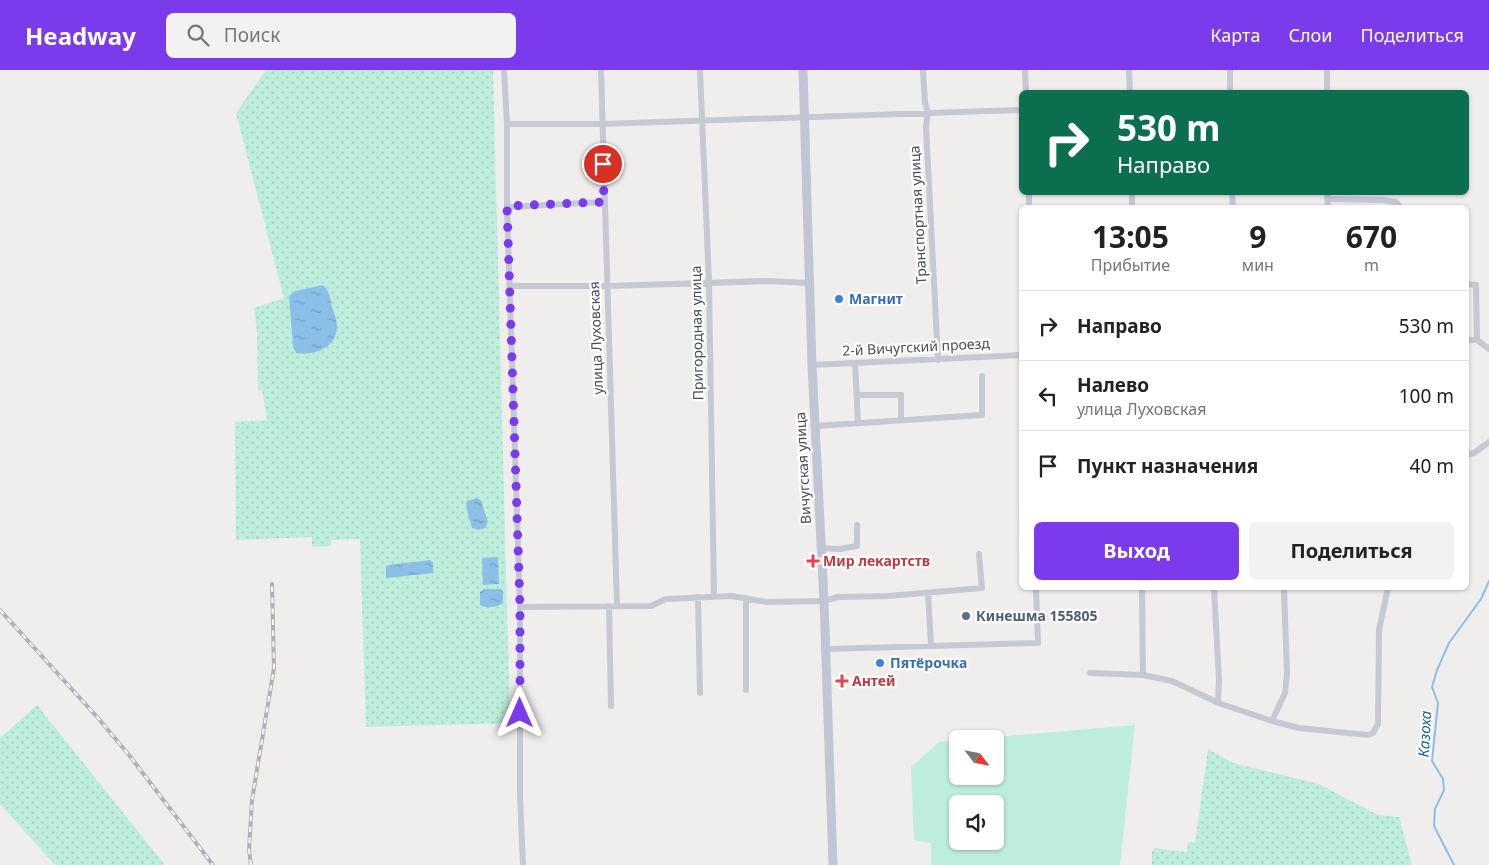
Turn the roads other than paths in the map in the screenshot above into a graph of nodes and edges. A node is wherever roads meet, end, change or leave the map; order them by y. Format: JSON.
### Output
{"nodes":[{"id":1,"x":504,"y":70,"type":"edge"},
{"id":2,"x":600,"y":70,"type":"edge"},
{"id":3,"x":700,"y":70,"type":"edge"},
{"id":4,"x":803,"y":70,"type":"edge"},
{"id":5,"x":923,"y":70,"type":"edge"},
{"id":6,"x":1025,"y":70,"type":"edge"},
{"id":7,"x":1129,"y":70,"type":"edge"},
{"id":8,"x":1230,"y":70,"type":"edge"},
{"id":9,"x":1327,"y":70,"type":"edge"},
{"id":10,"x":1026,"y":90,"type":"edge"},
{"id":11,"x":1130,"y":90,"type":"edge"},
{"id":12,"x":1230,"y":90,"type":"edge"},
{"id":13,"x":1327,"y":90,"type":"edge"},
{"id":14,"x":1019,"y":110,"type":"edge"},
{"id":15,"x":928,"y":112,"type":"junction"},
{"id":16,"x":805,"y":118,"type":"junction"},
{"id":17,"x":701,"y":121,"type":"junction"},
{"id":18,"x":507,"y":124,"type":"junction"},
{"id":19,"x":602,"y":124,"type":"junction"},
{"id":20,"x":1327,"y":196,"type":"edge"},
{"id":21,"x":604,"y":202,"type":"junction"},
{"id":22,"x":1399,"y":205,"type":"edge"},
{"id":23,"x":507,"y":206,"type":"junction"},
{"id":24,"x":709,"y":283,"type":"junction"},
{"id":25,"x":810,"y":283,"type":"junction"},
{"id":26,"x":1469,"y":284,"type":"edge"},
{"id":27,"x":510,"y":286,"type":"junction"},
{"id":28,"x":607,"y":286,"type":"junction"},
{"id":29,"x":1469,"y":340,"type":"edge"},
{"id":30,"x":1477,"y":340,"type":"junction"},
{"id":31,"x":1489,"y":349,"type":"edge"},
{"id":32,"x":1019,"y":355,"type":"edge"},
{"id":33,"x":938,"y":360,"type":"junction"},
{"id":34,"x":856,"y":363,"type":"junction"},
{"id":35,"x":812,"y":365,"type":"junction"},
{"id":36,"x":982,"y":376,"type":"dead end"},
{"id":37,"x":857,"y":395,"type":"junction"},
{"id":38,"x":901,"y":420,"type":"junction"},
{"id":39,"x":858,"y":423,"type":"junction"},
{"id":40,"x":815,"y":426,"type":"junction"},
{"id":41,"x":1489,"y":442,"type":"edge"},
{"id":42,"x":1469,"y":454,"type":"edge"},
{"id":43,"x":857,"y":525,"type":"dead end"},
{"id":44,"x":821,"y":548,"type":"junction"},
{"id":45,"x":979,"y":554,"type":"dead end"},
{"id":46,"x":1036,"y":590,"type":"edge"},
{"id":47,"x":1142,"y":590,"type":"edge"},
{"id":48,"x":1214,"y":590,"type":"edge"},
{"id":49,"x":1284,"y":590,"type":"edge"},
{"id":50,"x":1388,"y":590,"type":"edge"},
{"id":51,"x":928,"y":594,"type":"junction"},
{"id":52,"x":714,"y":596,"type":"junction"},
{"id":53,"x":698,"y":597,"type":"junction"},
{"id":54,"x":746,"y":598,"type":"junction"},
{"id":55,"x":824,"y":601,"type":"junction"},
{"id":56,"x":609,"y":606,"type":"junction"},
{"id":57,"x":617,"y":606,"type":"junction"},
{"id":58,"x":520,"y":607,"type":"junction"},
{"id":59,"x":931,"y":646,"type":"junction"},
{"id":60,"x":826,"y":649,"type":"junction"},
{"id":61,"x":1090,"y":673,"type":"dead end"},
{"id":62,"x":1143,"y":675,"type":"junction"},
{"id":63,"x":746,"y":690,"type":"dead end"},
{"id":64,"x":700,"y":693,"type":"dead end"},
{"id":65,"x":1218,"y":702,"type":"junction"},
{"id":66,"x":611,"y":706,"type":"dead end"},
{"id":67,"x":1272,"y":721,"type":"junction"},
{"id":68,"x":523,"y":865,"type":"edge"},
{"id":69,"x":833,"y":865,"type":"edge"}],
"edges":[{"from":1,"to":18,"type":"street"},
{"from":2,"to":19,"type":"street","name":"улица Луховская"},
{"from":3,"to":17,"type":"street","name":"Пригородная улица"},
{"from":4,"to":16,"type":"main road","name":"Вичугская улица"},
{"from":5,"to":15,"type":"street","name":"Транспортная улица"},
{"from":6,"to":10,"type":"street"},
{"from":7,"to":11,"type":"street"},
{"from":8,"to":12,"type":"street"},
{"from":9,"to":13,"type":"street"},
{"from":14,"to":15,"type":"street"},
{"from":15,"to":16,"type":"street"},
{"from":15,"to":33,"type":"street","name":"Транспортная улица"},
{"from":16,"to":17,"type":"street"},
{"from":16,"to":25,"type":"main road","name":"Вичугская улица"},
{"from":17,"to":19,"type":"street"},
{"from":17,"to":24,"type":"street","name":"Пригородная улица"},
{"from":18,"to":19,"type":"street"},
{"from":18,"to":23,"type":"street"},
{"from":19,"to":21,"type":"street","name":"улица Луховская"},
{"from":20,"to":22,"type":"street"},
{"from":21,"to":23,"type":"street"},
{"from":21,"to":28,"type":"street","name":"улица Луховская"},
{"from":23,"to":27,"type":"street"},
{"from":24,"to":25,"type":"street"},
{"from":24,"to":28,"type":"street"},
{"from":24,"to":52,"type":"street","name":"Пригородная улица"},
{"from":25,"to":35,"type":"main road","name":"Вичугская улица"},
{"from":26,"to":30,"type":"street"},
{"from":27,"to":28,"type":"street"},
{"from":27,"to":58,"type":"street"},
{"from":28,"to":57,"type":"street","name":"улица Луховская"},
{"from":29,"to":30,"type":"street"},
{"from":30,"to":31,"type":"street"},
{"from":32,"to":33,"type":"street","name":"2-й Вичугский проезд"},
{"from":33,"to":34,"type":"street","name":"2-й Вичугский проезд"},
{"from":34,"to":35,"type":"street","name":"2-й Вичугский проезд"},
{"from":34,"to":37,"type":"street"},
{"from":35,"to":40,"type":"main road","name":"Вичугская улица"},
{"from":36,"to":38,"type":"street"},
{"from":37,"to":38,"type":"street"},
{"from":37,"to":39,"type":"street"},
{"from":38,"to":39,"type":"street"},
{"from":39,"to":40,"type":"street"},
{"from":40,"to":44,"type":"main road","name":"Вичугская улица"},
{"from":41,"to":42,"type":"street"},
{"from":43,"to":44,"type":"street"},
{"from":44,"to":55,"type":"main road","name":"Вичугская улица"},
{"from":45,"to":51,"type":"street"},
{"from":46,"to":59,"type":"street"},
{"from":47,"to":62,"type":"street"},
{"from":48,"to":65,"type":"street"},
{"from":49,"to":67,"type":"street"},
{"from":50,"to":67,"type":"street"},
{"from":51,"to":55,"type":"street"},
{"from":51,"to":59,"type":"street"},
{"from":52,"to":53,"type":"street"},
{"from":52,"to":54,"type":"street"},
{"from":53,"to":57,"type":"street"},
{"from":53,"to":64,"type":"street"},
{"from":54,"to":55,"type":"street"},
{"from":54,"to":63,"type":"street"},
{"from":55,"to":60,"type":"main road","name":"Вичугская улица"},
{"from":56,"to":57,"type":"street"},
{"from":56,"to":58,"type":"street"},
{"from":56,"to":66,"type":"street"},
{"from":58,"to":68,"type":"street"},
{"from":59,"to":60,"type":"street"},
{"from":60,"to":69,"type":"main road","name":"Вичугская улица"},
{"from":61,"to":62,"type":"street"},
{"from":62,"to":65,"type":"street"},
{"from":65,"to":67,"type":"street"}]}
